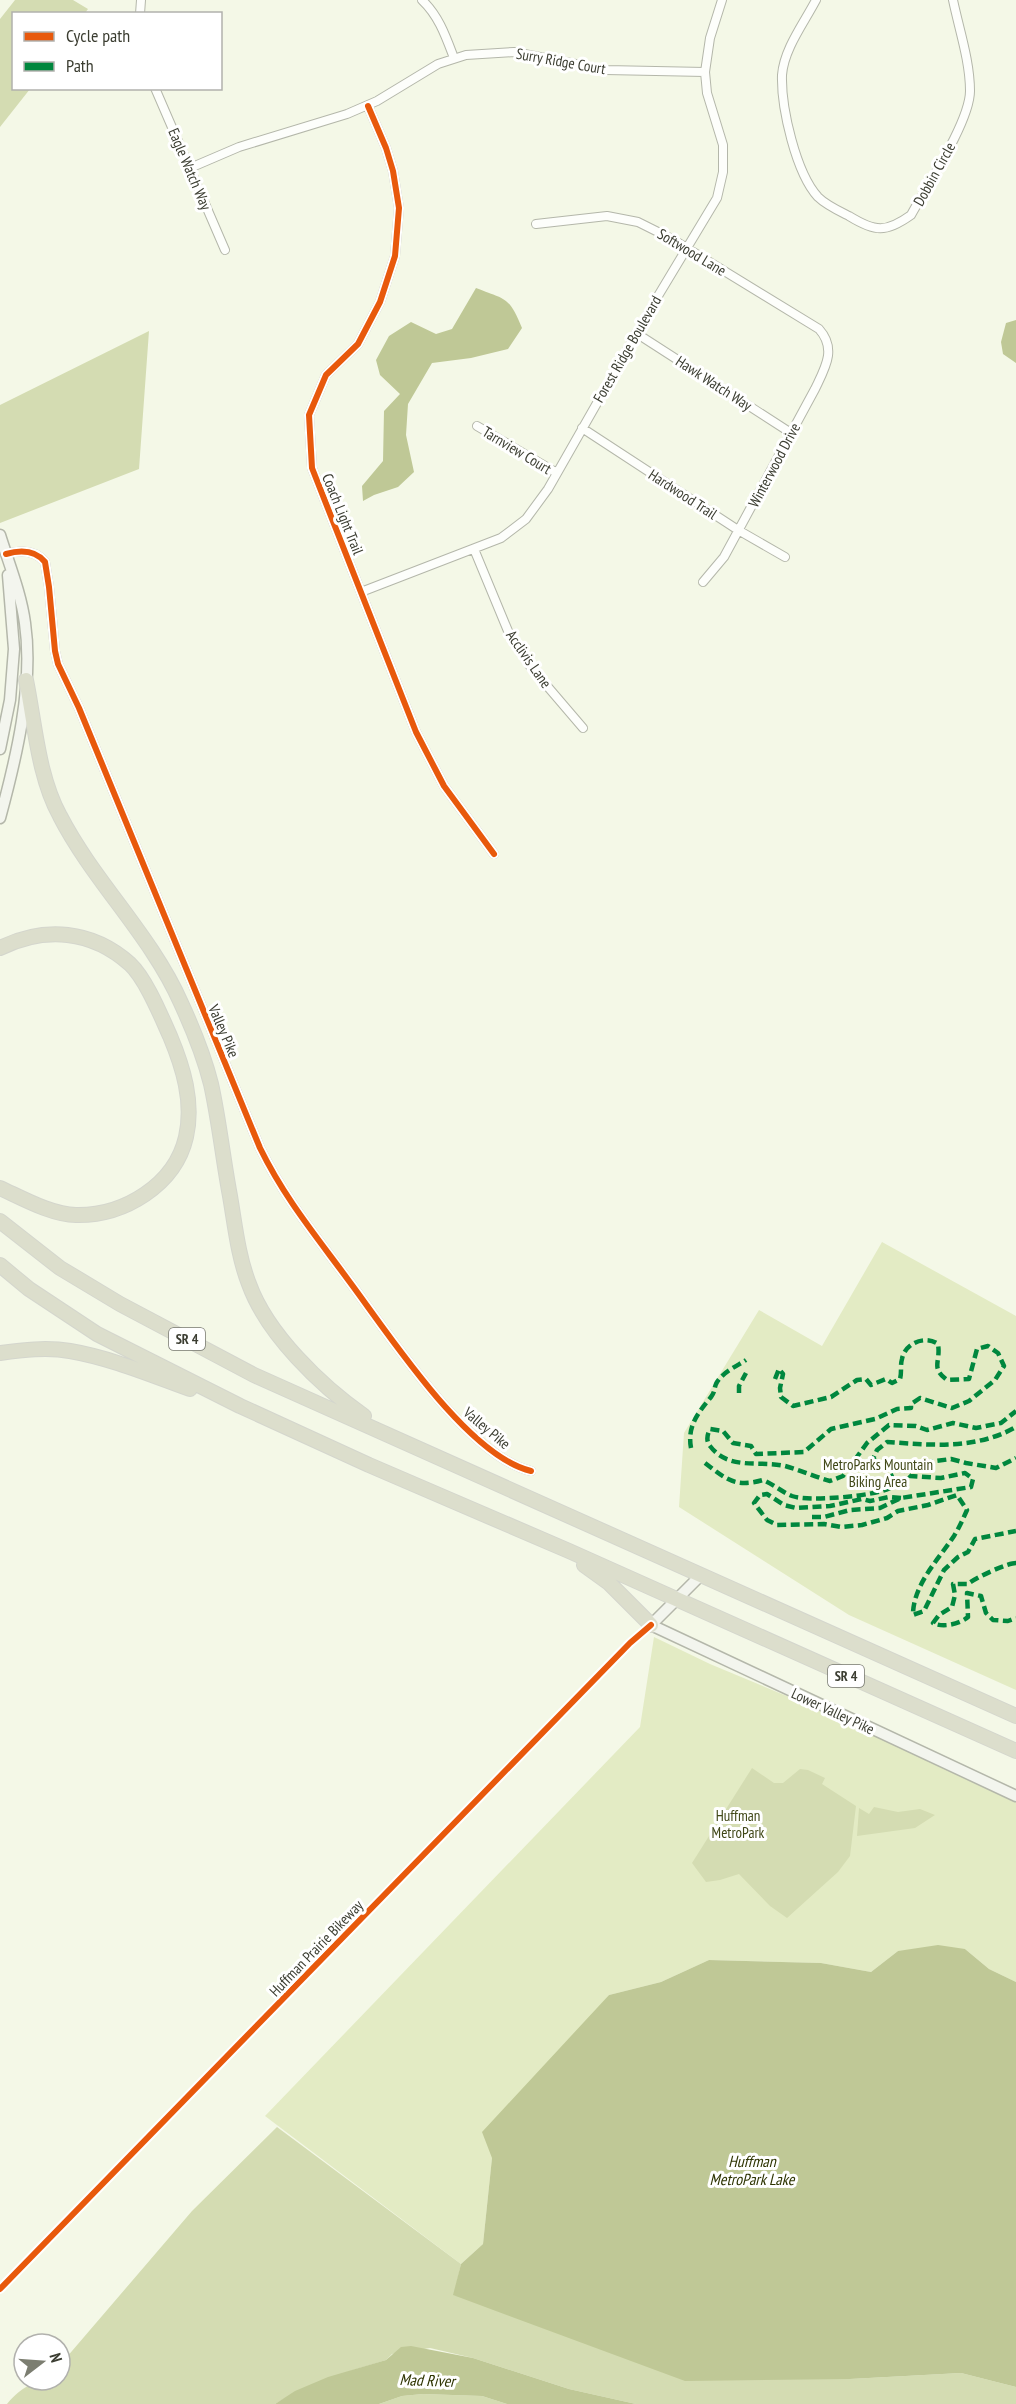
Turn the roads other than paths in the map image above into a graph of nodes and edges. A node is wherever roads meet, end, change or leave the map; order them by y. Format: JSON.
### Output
{"nodes":[{"id":1,"x":422,"y":0,"type":"edge"},
{"id":2,"x":722,"y":0,"type":"edge"},
{"id":3,"x":816,"y":0,"type":"edge"},
{"id":4,"x":953,"y":0,"type":"edge"},
{"id":5,"x":454,"y":58,"type":"junction"},
{"id":6,"x":705,"y":72,"type":"junction"},
{"id":7,"x":156,"y":90,"type":"edge"},
{"id":8,"x":368,"y":106,"type":"junction"},
{"id":9,"x":190,"y":168,"type":"junction"},
{"id":10,"x":536,"y":224,"type":"dead end"},
{"id":11,"x":687,"y":249,"type":"junction"},
{"id":12,"x":225,"y":250,"type":"dead end"},
{"id":13,"x":636,"y":333,"type":"junction"},
{"id":14,"x":828,"y":342,"type":"joint"},
{"id":15,"x":477,"y":426,"type":"dead end"},
{"id":16,"x":582,"y":428,"type":"junction"},
{"id":17,"x":791,"y":433,"type":"junction"},
{"id":18,"x":556,"y":473,"type":"junction"},
{"id":19,"x":738,"y":530,"type":"junction"},
{"id":20,"x":0,"y":535,"type":"edge"},
{"id":21,"x":474,"y":549,"type":"junction"},
{"id":22,"x":6,"y":554,"type":"junction"},
{"id":23,"x":785,"y":557,"type":"dead end"},
{"id":24,"x":703,"y":582,"type":"dead end"},
{"id":25,"x":361,"y":592,"type":"junction"},
{"id":26,"x":26,"y":680,"type":"junction"},
{"id":27,"x":582,"y":728,"type":"dead end"},
{"id":28,"x":0,"y":749,"type":"edge"},
{"id":29,"x":0,"y":818,"type":"edge"},
{"id":30,"x":494,"y":854,"type":"dead end"},
{"id":31,"x":0,"y":948,"type":"edge"},
{"id":32,"x":0,"y":1188,"type":"edge"},
{"id":33,"x":0,"y":1221,"type":"edge"},
{"id":34,"x":0,"y":1265,"type":"edge"},
{"id":35,"x":0,"y":1353,"type":"edge"},
{"id":36,"x":240,"y":1406,"type":"junction"},
{"id":37,"x":388,"y":1433,"type":"junction"},
{"id":38,"x":531,"y":1471,"type":"dead end"},
{"id":39,"x":569,"y":1551,"type":"junction"},
{"id":40,"x":701,"y":1575,"type":"junction"},
{"id":41,"x":676,"y":1600,"type":"junction"},
{"id":42,"x":651,"y":1625,"type":"junction"},
{"id":43,"x":1016,"y":1716,"type":"edge"},
{"id":44,"x":1016,"y":1751,"type":"edge"},
{"id":45,"x":1016,"y":1796,"type":"edge"}],
"edges":[{"from":1,"to":5,"type":"street"},
{"from":2,"to":6,"type":"street","name":"Forest Ridge Boulevard"},
{"from":3,"to":4,"type":"street","name":"Dobbin Circle"},
{"from":5,"to":6,"type":"street","name":"Surry Ridge Court"},
{"from":5,"to":8,"type":"street","name":"Surry Ridge Court"},
{"from":6,"to":11,"type":"street","name":"Forest Ridge Boulevard"},
{"from":7,"to":9,"type":"street","name":"Eagle Watch Way"},
{"from":8,"to":9,"type":"street","name":"Surry Ridge Court"},
{"from":8,"to":25,"type":"street","name":"Coach Light Trail"},
{"from":9,"to":12,"type":"street","name":"Eagle Watch Way"},
{"from":10,"to":11,"type":"street","name":"Softwood Lane"},
{"from":11,"to":13,"type":"street","name":"Forest Ridge Boulevard"},
{"from":11,"to":14,"type":"street","name":"Softwood Lane"},
{"from":13,"to":16,"type":"street","name":"Forest Ridge Boulevard"},
{"from":13,"to":17,"type":"street","name":"Hawk Watch Way"},
{"from":14,"to":17,"type":"street","name":"Winterwood Drive"},
{"from":15,"to":18,"type":"street","name":"Tarnview Court"},
{"from":16,"to":18,"type":"street","name":"Forest Ridge Boulevard"},
{"from":16,"to":19,"type":"street","name":"Hardwood Trail"},
{"from":17,"to":19,"type":"street","name":"Winterwood Drive"},
{"from":18,"to":21,"type":"street","name":"Forest Ridge Boulevard"},
{"from":19,"to":23,"type":"street","name":"Hardwood Trail"},
{"from":19,"to":24,"type":"street","name":"Winterwood Drive"},
{"from":20,"to":22,"type":"street"},
{"from":21,"to":25,"type":"street","name":"Forest Ridge Boulevard"},
{"from":21,"to":27,"type":"street","name":"Acclivis Lane"},
{"from":22,"to":26,"type":"street"},
{"from":22,"to":28,"type":"street"},
{"from":22,"to":38,"type":"street","name":"Valley Pike"},
{"from":25,"to":30,"type":"street","name":"Coach Light Trail"},
{"from":26,"to":29,"type":"street"},
{"from":26,"to":37,"type":"highway"},
{"from":31,"to":32,"type":"highway"},
{"from":33,"to":37,"type":"highway","number":"SR 4"},
{"from":34,"to":36,"type":"highway","number":"SR 4"},
{"from":35,"to":36,"type":"highway"},
{"from":36,"to":39,"type":"highway","number":"SR 4"},
{"from":37,"to":40,"type":"highway","number":"SR 4"},
{"from":39,"to":41,"type":"highway","number":"SR 4"},
{"from":39,"to":42,"type":"highway"},
{"from":40,"to":41,"type":"street"},
{"from":40,"to":43,"type":"highway","number":"SR 4"},
{"from":41,"to":42,"type":"street"},
{"from":41,"to":44,"type":"highway","number":"SR 4"},
{"from":42,"to":45,"type":"street","name":"Lower Valley Pike"}]}
